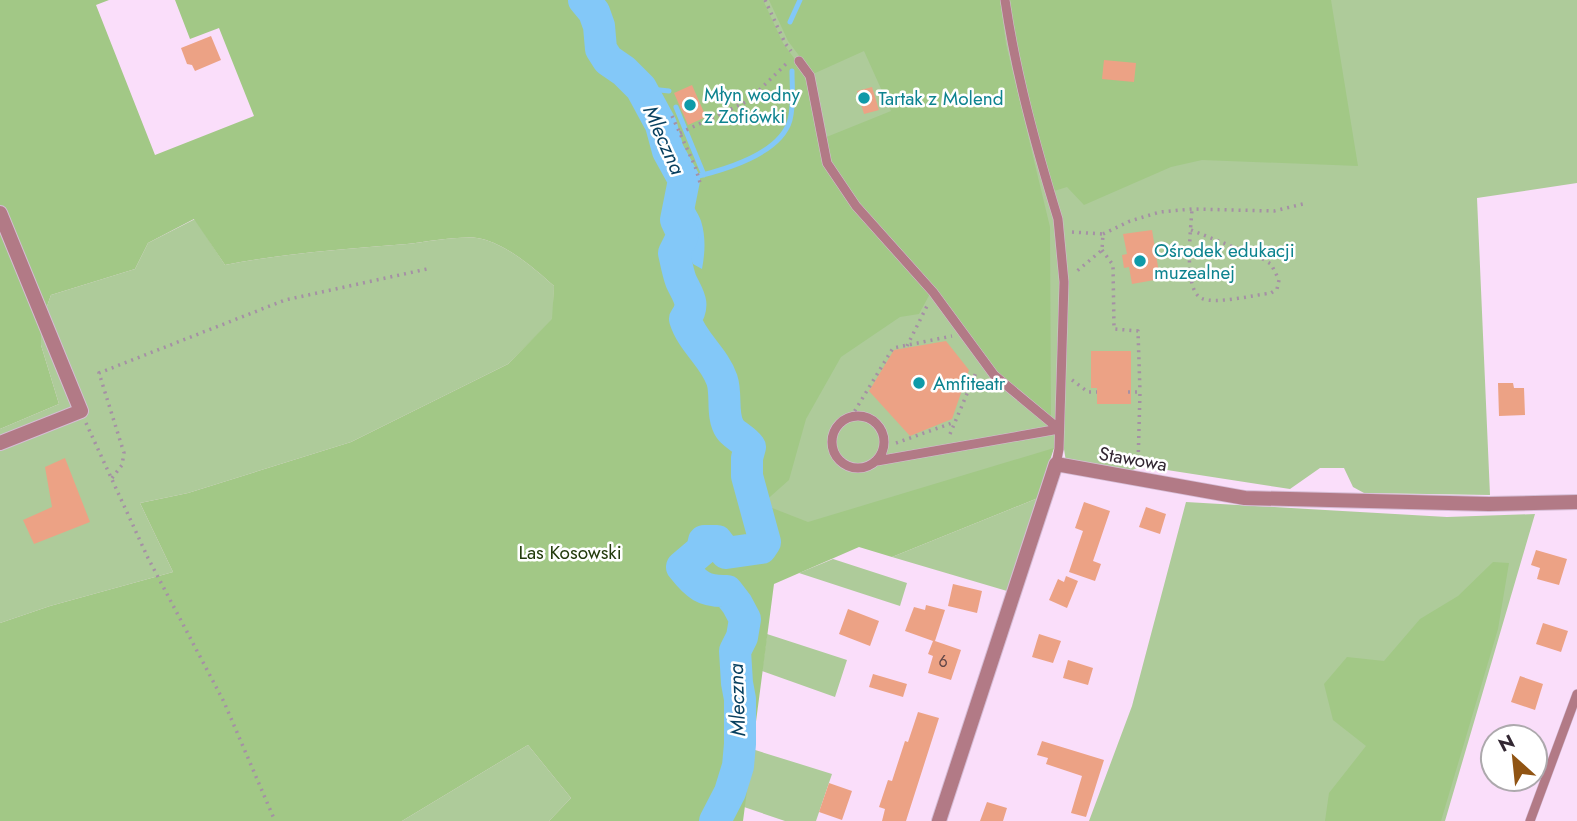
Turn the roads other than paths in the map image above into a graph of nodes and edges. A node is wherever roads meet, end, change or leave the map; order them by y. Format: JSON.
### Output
{"nodes":[{"id":1,"x":1005,"y":0,"type":"edge"},
{"id":2,"x":802,"y":65,"type":"dead end"},
{"id":3,"x":0,"y":213,"type":"edge"},
{"id":4,"x":1059,"y":429,"type":"junction"},
{"id":5,"x":0,"y":443,"type":"edge"},
{"id":6,"x":877,"y":461,"type":"junction"},
{"id":7,"x":1056,"y":464,"type":"junction"},
{"id":8,"x":1577,"y":502,"type":"edge"},
{"id":9,"x":1577,"y":694,"type":"edge"},
{"id":10,"x":939,"y":821,"type":"edge"},
{"id":11,"x":1530,"y":821,"type":"edge"}],
"edges":[{"from":1,"to":4,"type":"lane"},
{"from":2,"to":4,"type":"lane"},
{"from":3,"to":5,"type":"street"},
{"from":4,"to":6,"type":"lane"},
{"from":4,"to":7,"type":"lane"},
{"from":6,"to":6,"type":"lane"},
{"from":7,"to":8,"type":"street","name":"Stawowa"},
{"from":7,"to":10,"type":"street"},
{"from":9,"to":11,"type":"lane"}]}
